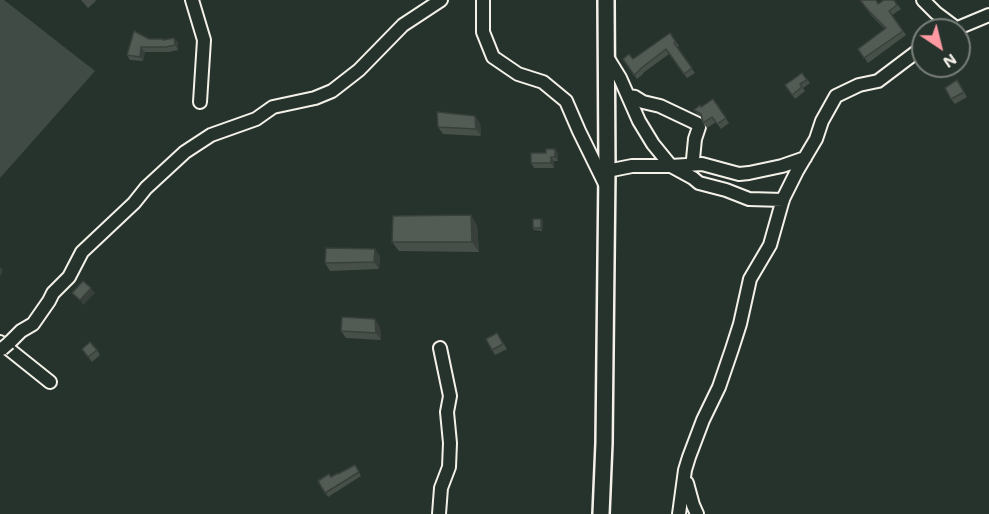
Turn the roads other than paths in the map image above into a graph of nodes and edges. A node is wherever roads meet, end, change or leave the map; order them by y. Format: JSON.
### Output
{"nodes":[{"id":1,"x":192,"y":0,"type":"edge"},
{"id":2,"x":441,"y":0,"type":"edge"},
{"id":3,"x":483,"y":0,"type":"edge"},
{"id":4,"x":606,"y":0,"type":"edge"},
{"id":5,"x":923,"y":0,"type":"edge"},
{"id":6,"x":989,"y":15,"type":"edge"},
{"id":7,"x":942,"y":18,"type":"edge"},
{"id":8,"x":971,"y":22,"type":"edge"},
{"id":9,"x":911,"y":56,"type":"edge"},
{"id":10,"x":607,"y":57,"type":"junction"},
{"id":11,"x":629,"y":96,"type":"junction"},
{"id":12,"x":200,"y":102,"type":"dead end"},
{"id":13,"x":805,"y":158,"type":"junction"},
{"id":14,"x":694,"y":164,"type":"junction"},
{"id":15,"x":671,"y":166,"type":"junction"},
{"id":16,"x":607,"y":170,"type":"junction"},
{"id":17,"x":607,"y":188,"type":"junction"},
{"id":18,"x":783,"y":200,"type":"junction"},
{"id":19,"x":3,"y":346,"type":"edge"},
{"id":20,"x":440,"y":348,"type":"dead end"},
{"id":21,"x":50,"y":382,"type":"dead end"},
{"id":22,"x":685,"y":470,"type":"junction"},
{"id":23,"x":439,"y":514,"type":"edge"},
{"id":24,"x":601,"y":514,"type":"edge"},
{"id":25,"x":679,"y":514,"type":"edge"},
{"id":26,"x":698,"y":514,"type":"edge"}],
"edges":[{"from":1,"to":12,"type":"street"},
{"from":2,"to":19,"type":"street"},
{"from":3,"to":17,"type":"street"},
{"from":4,"to":10,"type":"main road"},
{"from":5,"to":7,"type":"street"},
{"from":6,"to":8,"type":"street"},
{"from":9,"to":13,"type":"street"},
{"from":10,"to":11,"type":"street"},
{"from":10,"to":16,"type":"main road"},
{"from":11,"to":14,"type":"street"},
{"from":11,"to":15,"type":"street"},
{"from":13,"to":14,"type":"street"},
{"from":13,"to":18,"type":"street"},
{"from":14,"to":15,"type":"street"},
{"from":15,"to":16,"type":"street"},
{"from":15,"to":18,"type":"street"},
{"from":16,"to":17,"type":"main road"},
{"from":17,"to":24,"type":"main road"},
{"from":18,"to":22,"type":"street"},
{"from":19,"to":21,"type":"street"},
{"from":20,"to":23,"type":"street"},
{"from":22,"to":25,"type":"street"},
{"from":22,"to":26,"type":"street"}]}
